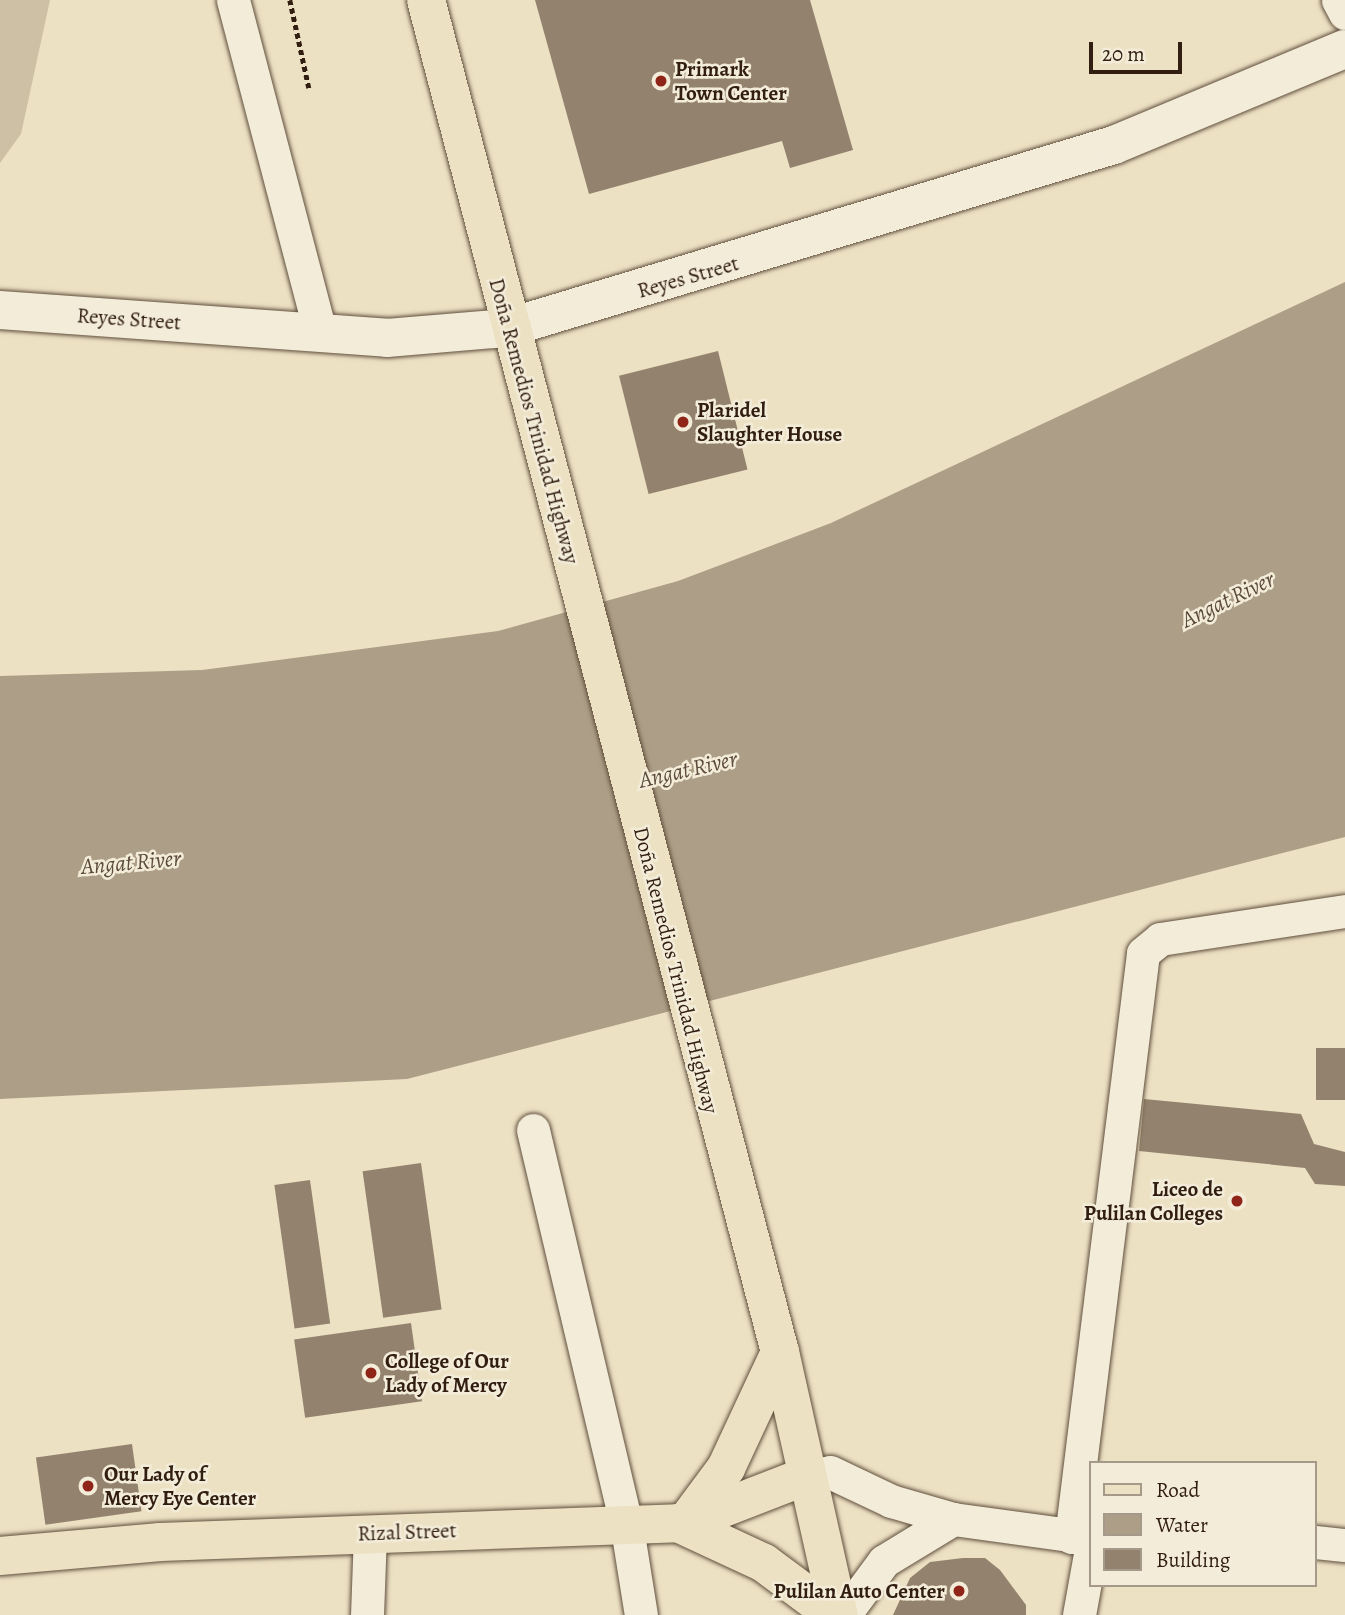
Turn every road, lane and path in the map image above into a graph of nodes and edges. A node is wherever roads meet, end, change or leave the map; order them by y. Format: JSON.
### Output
{"nodes":[{"id":1,"x":233,"y":0,"type":"edge"},
{"id":2,"x":290,"y":0,"type":"edge"},
{"id":3,"x":426,"y":0,"type":"edge"},
{"id":4,"x":1338,"y":0,"type":"edge"},
{"id":5,"x":1345,"y":13,"type":"edge"},
{"id":6,"x":1345,"y":48,"type":"edge"},
{"id":7,"x":309,"y":88,"type":"dead end"},
{"id":8,"x":0,"y":310,"type":"edge"},
{"id":9,"x":507,"y":328,"type":"junction"},
{"id":10,"x":320,"y":331,"type":"junction"},
{"id":11,"x":1345,"y":911,"type":"edge"},
{"id":12,"x":533,"y":1130,"type":"dead end"},
{"id":13,"x":780,"y":1352,"type":"junction"},
{"id":14,"x":1093,"y":1461,"type":"edge"},
{"id":15,"x":806,"y":1476,"type":"junction"},
{"id":16,"x":1090,"y":1490,"type":"edge"},
{"id":17,"x":953,"y":1519,"type":"junction"},
{"id":18,"x":682,"y":1523,"type":"junction"},
{"id":19,"x":627,"y":1528,"type":"junction"},
{"id":20,"x":370,"y":1533,"type":"junction"},
{"id":21,"x":1085,"y":1541,"type":"edge"},
{"id":22,"x":1317,"y":1542,"type":"edge"},
{"id":23,"x":1345,"y":1545,"type":"edge"},
{"id":24,"x":0,"y":1556,"type":"edge"},
{"id":25,"x":367,"y":1615,"type":"edge"},
{"id":26,"x":641,"y":1615,"type":"edge"},
{"id":27,"x":834,"y":1615,"type":"edge"},
{"id":28,"x":842,"y":1615,"type":"edge"},
{"id":29,"x":1079,"y":1615,"type":"edge"}],
"edges":[{"from":1,"to":10,"type":"street"},
{"from":2,"to":7,"type":"path"},
{"from":3,"to":9,"type":"main road","name":"Doña Remedios Trinidad Highway"},
{"from":4,"to":5,"type":"street"},
{"from":6,"to":9,"type":"street","name":"Reyes Street"},
{"from":8,"to":10,"type":"street","name":"Reyes Street"},
{"from":9,"to":10,"type":"street","name":"Reyes Street"},
{"from":9,"to":13,"type":"main road","name":"Doña Remedios Trinidad Highway"},
{"from":11,"to":14,"type":"street"},
{"from":12,"to":19,"type":"street"},
{"from":13,"to":15,"type":"main road","name":"Doña Remedios Trinidad Highway"},
{"from":13,"to":18,"type":"main road"},
{"from":15,"to":17,"type":"street"},
{"from":15,"to":18,"type":"main road","name":"Rizal Street"},
{"from":15,"to":28,"type":"main road","name":"Doña Remedios Trinidad Highway"},
{"from":16,"to":21,"type":"street"},
{"from":17,"to":21,"type":"street"},
{"from":17,"to":28,"type":"street"},
{"from":18,"to":19,"type":"main road","name":"Rizal Street"},
{"from":18,"to":27,"type":"main road"},
{"from":19,"to":20,"type":"main road","name":"Rizal Street"},
{"from":19,"to":26,"type":"street"},
{"from":20,"to":24,"type":"main road","name":"Rizal Street"},
{"from":20,"to":25,"type":"street"},
{"from":21,"to":29,"type":"street"},
{"from":22,"to":23,"type":"street"}]}
